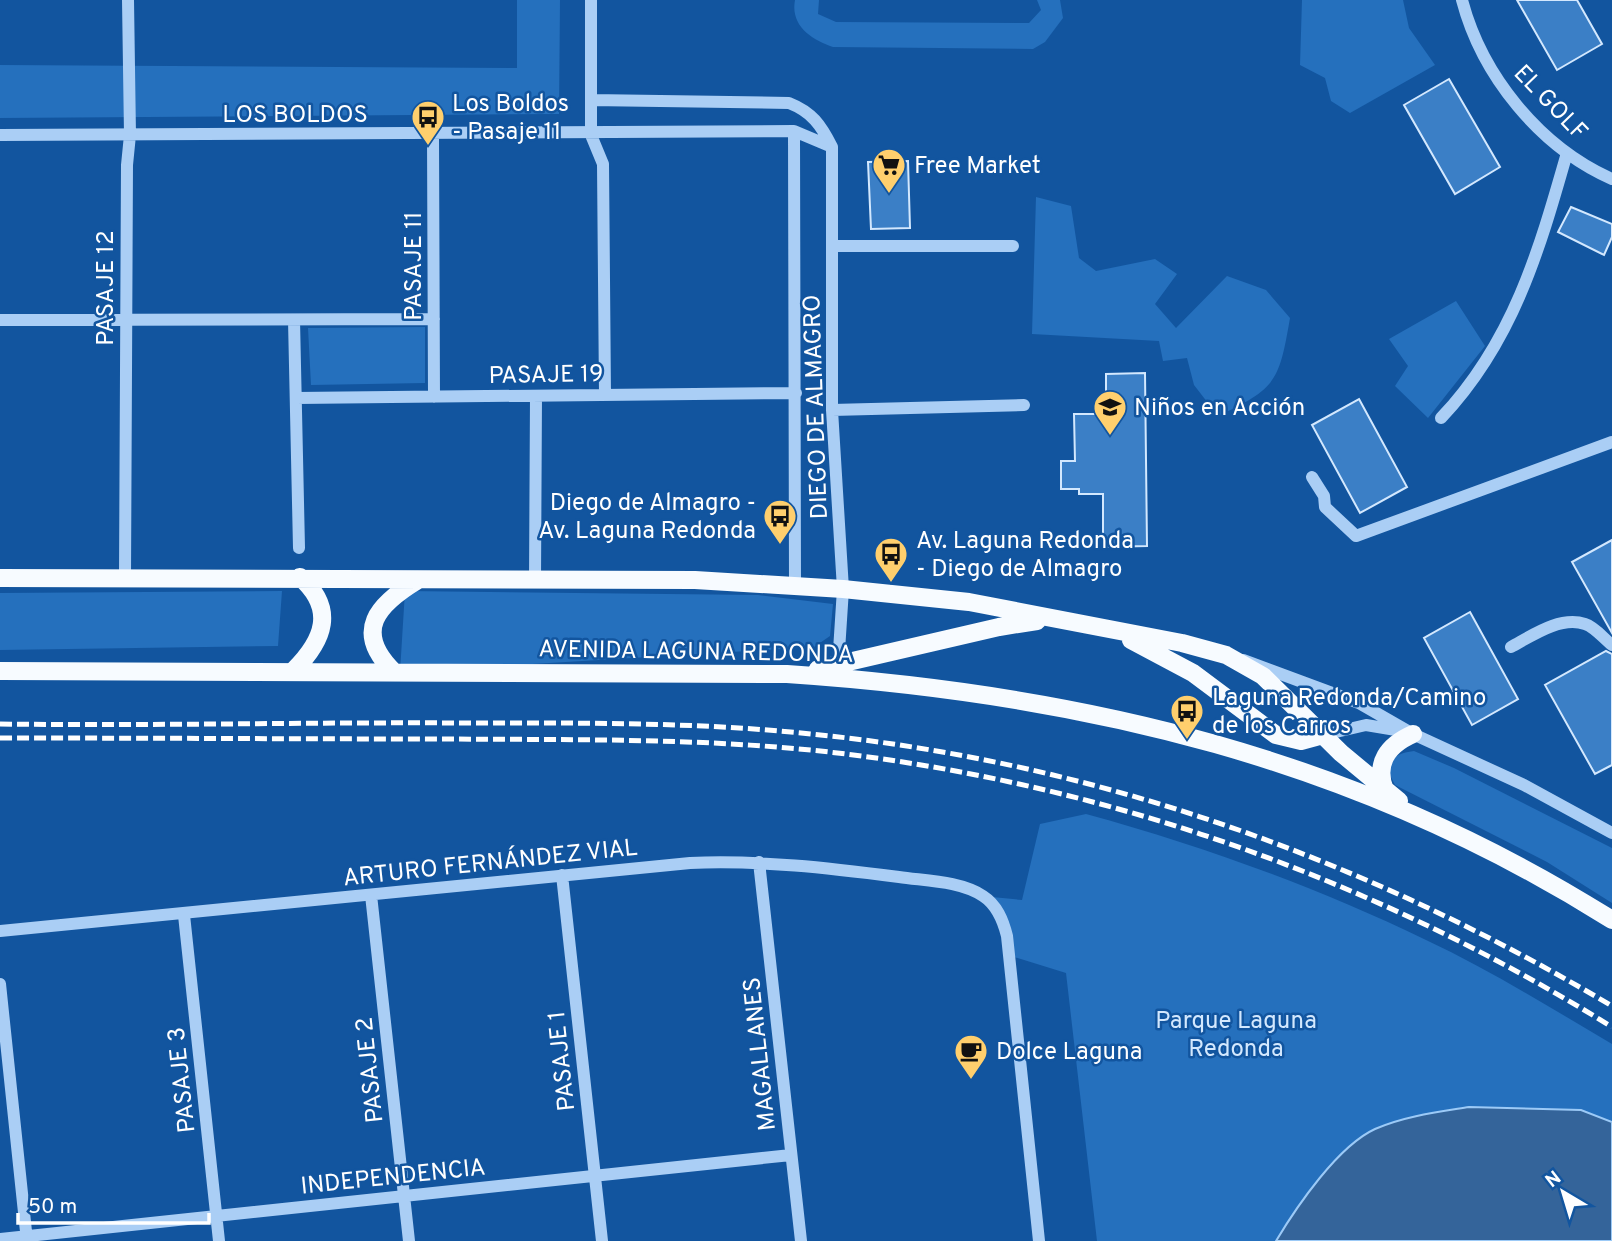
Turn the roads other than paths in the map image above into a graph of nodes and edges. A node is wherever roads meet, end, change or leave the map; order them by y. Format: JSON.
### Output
{"nodes":[{"id":1,"x":128,"y":0,"type":"edge"},
{"id":2,"x":590,"y":0,"type":"edge"},
{"id":3,"x":1462,"y":0,"type":"edge"},
{"id":4,"x":591,"y":100,"type":"junction"},
{"id":5,"x":794,"y":131,"type":"junction"},
{"id":6,"x":0,"y":135,"type":"edge"},
{"id":7,"x":130,"y":135,"type":"junction"},
{"id":8,"x":433,"y":135,"type":"junction"},
{"id":9,"x":591,"y":135,"type":"junction"},
{"id":10,"x":832,"y":147,"type":"junction"},
{"id":11,"x":1567,"y":153,"type":"junction"},
{"id":12,"x":1612,"y":179,"type":"edge"},
{"id":13,"x":832,"y":246,"type":"junction"},
{"id":14,"x":1013,"y":246,"type":"dead end"},
{"id":15,"x":434,"y":319,"type":"junction"},
{"id":16,"x":0,"y":320,"type":"edge"},
{"id":17,"x":125,"y":320,"type":"junction"},
{"id":18,"x":294,"y":320,"type":"junction"},
{"id":19,"x":796,"y":393,"type":"junction"},
{"id":20,"x":605,"y":395,"type":"junction"},
{"id":21,"x":536,"y":396,"type":"junction"},
{"id":22,"x":434,"y":397,"type":"junction"},
{"id":23,"x":296,"y":398,"type":"junction"},
{"id":24,"x":1024,"y":405,"type":"dead end"},
{"id":25,"x":832,"y":410,"type":"junction"},
{"id":26,"x":1441,"y":418,"type":"dead end"},
{"id":27,"x":1612,"y":442,"type":"edge"},
{"id":28,"x":1312,"y":477,"type":"dead end"},
{"id":29,"x":299,"y":548,"type":"dead end"},
{"id":30,"x":125,"y":577,"type":"junction"},
{"id":31,"x":0,"y":578,"type":"edge"},
{"id":32,"x":300,"y":578,"type":"junction"},
{"id":33,"x":418,"y":580,"type":"junction"},
{"id":34,"x":535,"y":580,"type":"junction"},
{"id":35,"x":795,"y":586,"type":"junction"},
{"id":36,"x":843,"y":589,"type":"junction"},
{"id":37,"x":1054,"y":620,"type":"junction"},
{"id":38,"x":1113,"y":632,"type":"junction"},
{"id":39,"x":1612,"y":645,"type":"edge"},
{"id":40,"x":1511,"y":647,"type":"dead end"},
{"id":41,"x":1226,"y":655,"type":"junction"},
{"id":42,"x":838,"y":666,"type":"junction"},
{"id":43,"x":294,"y":670,"type":"junction"},
{"id":44,"x":0,"y":671,"type":"edge"},
{"id":45,"x":394,"y":672,"type":"junction"},
{"id":46,"x":787,"y":674,"type":"junction"},
{"id":47,"x":1413,"y":734,"type":"junction"},
{"id":48,"x":1323,"y":735,"type":"junction"},
{"id":49,"x":1385,"y":790,"type":"junction"},
{"id":50,"x":1417,"y":815,"type":"junction"},
{"id":51,"x":1612,"y":833,"type":"edge"},
{"id":52,"x":759,"y":862,"type":"junction"},
{"id":53,"x":562,"y":876,"type":"junction"},
{"id":54,"x":371,"y":895,"type":"junction"},
{"id":55,"x":184,"y":915,"type":"junction"},
{"id":56,"x":1612,"y":920,"type":"edge"},
{"id":57,"x":0,"y":932,"type":"edge"},
{"id":58,"x":0,"y":984,"type":"edge"},
{"id":59,"x":791,"y":1155,"type":"junction"},
{"id":60,"x":595,"y":1176,"type":"junction"},
{"id":61,"x":404,"y":1196,"type":"junction"},
{"id":62,"x":216,"y":1216,"type":"junction"},
{"id":63,"x":0,"y":1239,"type":"edge"},
{"id":64,"x":27,"y":1239,"type":"edge"},
{"id":65,"x":219,"y":1241,"type":"edge"},
{"id":66,"x":409,"y":1241,"type":"edge"},
{"id":67,"x":602,"y":1241,"type":"edge"},
{"id":68,"x":801,"y":1241,"type":"edge"},
{"id":69,"x":1040,"y":1241,"type":"edge"}],
"edges":[{"from":1,"to":7,"type":"street","name":"PASAJE 12"},
{"from":2,"to":4,"type":"street"},
{"from":3,"to":11,"type":"street","name":"EL GOLF"},
{"from":4,"to":9,"type":"street"},
{"from":4,"to":10,"type":"street"},
{"from":5,"to":9,"type":"street"},
{"from":5,"to":10,"type":"street"},
{"from":5,"to":19,"type":"street","name":"DIEGO DE ALMAGRO"},
{"from":6,"to":7,"type":"street","name":"LOS BOLDOS"},
{"from":7,"to":8,"type":"street","name":"LOS BOLDOS"},
{"from":7,"to":17,"type":"street","name":"PASAJE 12"},
{"from":8,"to":9,"type":"street","name":"LOS BOLDOS"},
{"from":8,"to":15,"type":"street","name":"PASAJE 11"},
{"from":9,"to":20,"type":"street"},
{"from":10,"to":13,"type":"street","name":"DIEGO DE ALMAGRO"},
{"from":11,"to":12,"type":"street","name":"EL GOLF"},
{"from":11,"to":26,"type":"street"},
{"from":13,"to":14,"type":"street"},
{"from":13,"to":25,"type":"street","name":"DIEGO DE ALMAGRO"},
{"from":15,"to":18,"type":"street"},
{"from":15,"to":22,"type":"street","name":"PASAJE 11"},
{"from":16,"to":17,"type":"street"},
{"from":17,"to":18,"type":"street"},
{"from":17,"to":30,"type":"street","name":"PASAJE 12"},
{"from":18,"to":23,"type":"street"},
{"from":19,"to":20,"type":"street","name":"PASAJE 19"},
{"from":19,"to":35,"type":"street","name":"DIEGO DE ALMAGRO"},
{"from":20,"to":21,"type":"street","name":"PASAJE 19"},
{"from":21,"to":22,"type":"street","name":"PASAJE 19"},
{"from":21,"to":34,"type":"street"},
{"from":22,"to":23,"type":"street","name":"PASAJE 19"},
{"from":23,"to":29,"type":"street"},
{"from":24,"to":25,"type":"street"},
{"from":25,"to":36,"type":"street","name":"DIEGO DE ALMAGRO"},
{"from":27,"to":28,"type":"street"},
{"from":30,"to":31,"type":"main road"},
{"from":30,"to":32,"type":"main road"},
{"from":32,"to":33,"type":"main road"},
{"from":32,"to":43,"type":"main road"},
{"from":33,"to":34,"type":"main road"},
{"from":33,"to":45,"type":"main road"},
{"from":34,"to":35,"type":"main road"},
{"from":35,"to":36,"type":"main road"},
{"from":36,"to":37,"type":"main road"},
{"from":36,"to":42,"type":"street","name":"DIEGO DE ALMAGRO"},
{"from":37,"to":38,"type":"main road"},
{"from":37,"to":42,"type":"main road"},
{"from":38,"to":41,"type":"main road"},
{"from":38,"to":48,"type":"main road"},
{"from":39,"to":40,"type":"street"},
{"from":41,"to":47,"type":"street"},
{"from":41,"to":48,"type":"main road"},
{"from":42,"to":46,"type":"main road"},
{"from":43,"to":44,"type":"main road","name":"AVENIDA LAGUNA REDONDA"},
{"from":43,"to":45,"type":"main road","name":"AVENIDA LAGUNA REDONDA"},
{"from":45,"to":46,"type":"main road","name":"AVENIDA LAGUNA REDONDA"},
{"from":46,"to":50,"type":"main road","name":"AVENIDA LAGUNA REDONDA"},
{"from":47,"to":48,"type":"street"},
{"from":47,"to":49,"type":"main road"},
{"from":47,"to":51,"type":"street"},
{"from":48,"to":49,"type":"main road"},
{"from":49,"to":50,"type":"main road"},
{"from":50,"to":56,"type":"main road"},
{"from":52,"to":53,"type":"street","name":"ARTURO FERNÁNDEZ VIAL"},
{"from":52,"to":59,"type":"street","name":"MAGALLANES"},
{"from":52,"to":69,"type":"street","name":"ARTURO FERNÁNDEZ VIAL"},
{"from":53,"to":54,"type":"street","name":"ARTURO FERNÁNDEZ VIAL"},
{"from":53,"to":60,"type":"street","name":"PASAJE 1"},
{"from":54,"to":55,"type":"street","name":"ARTURO FERNÁNDEZ VIAL"},
{"from":54,"to":61,"type":"street","name":"PASAJE 2"},
{"from":55,"to":57,"type":"street","name":"ARTURO FERNÁNDEZ VIAL"},
{"from":55,"to":62,"type":"street","name":"PASAJE 3"},
{"from":58,"to":64,"type":"street"},
{"from":59,"to":60,"type":"street","name":"INDEPENDENCIA"},
{"from":59,"to":68,"type":"street","name":"MAGALLANES"},
{"from":60,"to":61,"type":"street","name":"INDEPENDENCIA"},
{"from":60,"to":67,"type":"street","name":"PASAJE 1"},
{"from":61,"to":62,"type":"street","name":"INDEPENDENCIA"},
{"from":61,"to":66,"type":"street","name":"PASAJE 2"},
{"from":62,"to":64,"type":"street","name":"INDEPENDENCIA"},
{"from":62,"to":65,"type":"street","name":"PASAJE 3"},
{"from":63,"to":64,"type":"street","name":"INDEPENDENCIA"}]}
